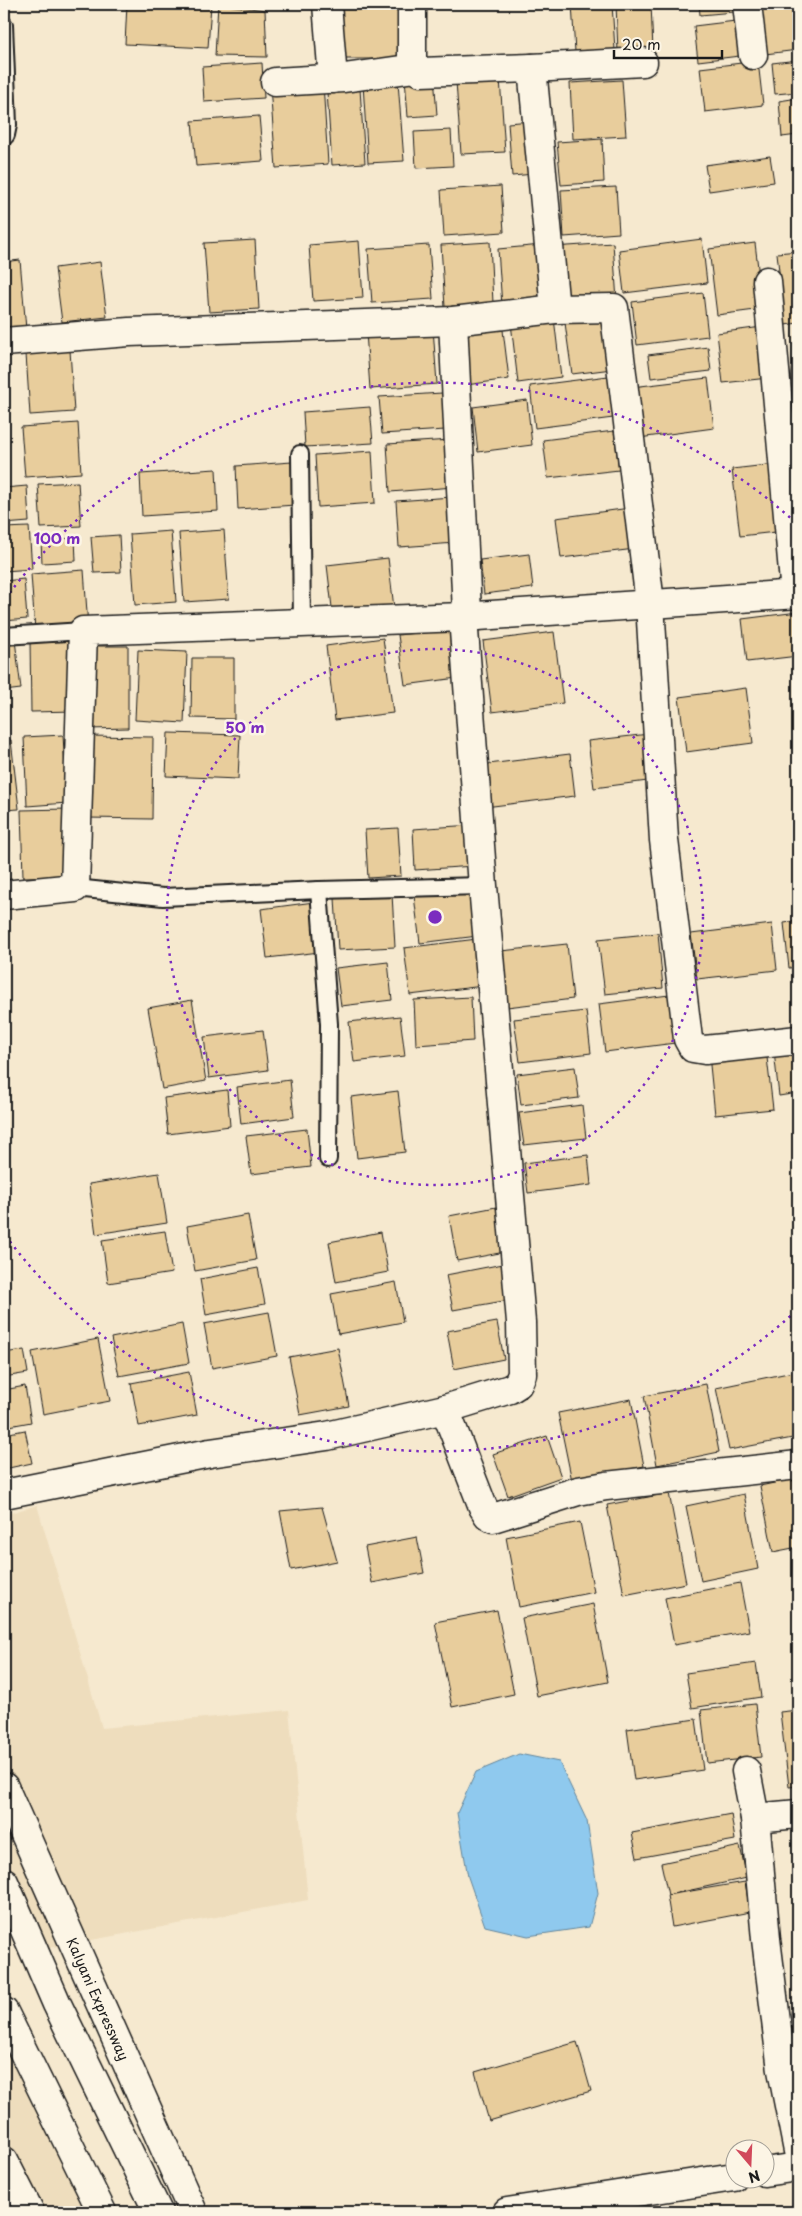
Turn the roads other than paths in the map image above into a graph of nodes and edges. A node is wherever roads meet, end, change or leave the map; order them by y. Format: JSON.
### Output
{"nodes":[{"id":1,"x":327,"y":4,"type":"edge"},
{"id":2,"x":412,"y":4,"type":"edge"},
{"id":3,"x":747,"y":4,"type":"edge"},
{"id":4,"x":4,"y":26,"type":"edge"},
{"id":5,"x":753,"y":55,"type":"dead end"},
{"id":6,"x":643,"y":62,"type":"dead end"},
{"id":7,"x":415,"y":68,"type":"junction"},
{"id":8,"x":532,"y":68,"type":"junction"},
{"id":9,"x":333,"y":79,"type":"junction"},
{"id":10,"x":275,"y":82,"type":"dead end"},
{"id":11,"x":4,"y":138,"type":"edge"},
{"id":12,"x":767,"y":281,"type":"dead end"},
{"id":13,"x":554,"y":309,"type":"junction"},
{"id":14,"x":453,"y":321,"type":"junction"},
{"id":15,"x":4,"y":342,"type":"edge"},
{"id":16,"x":300,"y":454,"type":"dead end"},
{"id":17,"x":796,"y":594,"type":"edge"},
{"id":18,"x":650,"y":603,"type":"junction"},
{"id":19,"x":463,"y":617,"type":"junction"},
{"id":20,"x":302,"y":622,"type":"junction"},
{"id":21,"x":83,"y":631,"type":"junction"},
{"id":22,"x":4,"y":636,"type":"edge"},
{"id":23,"x":483,"y":886,"type":"junction"},
{"id":24,"x":75,"y":888,"type":"junction"},
{"id":25,"x":319,"y":890,"type":"junction"},
{"id":26,"x":4,"y":895,"type":"edge"},
{"id":27,"x":798,"y":1040,"type":"edge"},
{"id":28,"x":328,"y":1159,"type":"dead end"},
{"id":29,"x":445,"y":1409,"type":"junction"},
{"id":30,"x":798,"y":1465,"type":"edge"},
{"id":31,"x":4,"y":1494,"type":"edge"},
{"id":32,"x":746,"y":1771,"type":"dead end"},
{"id":33,"x":4,"y":1787,"type":"edge"},
{"id":34,"x":798,"y":1814,"type":"edge"},
{"id":35,"x":755,"y":1818,"type":"junction"},
{"id":36,"x":4,"y":1882,"type":"edge"},
{"id":37,"x":4,"y":2012,"type":"edge"},
{"id":38,"x":798,"y":2151,"type":"edge"},
{"id":39,"x":4,"y":2161,"type":"edge"},
{"id":40,"x":798,"y":2167,"type":"edge"},
{"id":41,"x":774,"y":2171,"type":"edge"},
{"id":42,"x":724,"y":2179,"type":"edge"},
{"id":43,"x":30,"y":2212,"type":"edge"},
{"id":44,"x":102,"y":2212,"type":"edge"},
{"id":45,"x":158,"y":2212,"type":"edge"},
{"id":46,"x":193,"y":2212,"type":"edge"},
{"id":47,"x":508,"y":2212,"type":"edge"}],
"edges":[{"from":1,"to":9,"type":"main road"},
{"from":2,"to":7,"type":"main road"},
{"from":3,"to":5,"type":"main road"},
{"from":4,"to":11,"type":"lane"},
{"from":6,"to":8,"type":"main road"},
{"from":7,"to":8,"type":"main road"},
{"from":7,"to":9,"type":"main road"},
{"from":8,"to":13,"type":"main road"},
{"from":9,"to":10,"type":"main road"},
{"from":12,"to":17,"type":"main road"},
{"from":13,"to":14,"type":"main road"},
{"from":13,"to":18,"type":"main road"},
{"from":14,"to":15,"type":"main road"},
{"from":14,"to":19,"type":"main road"},
{"from":16,"to":20,"type":"lane"},
{"from":17,"to":18,"type":"main road"},
{"from":18,"to":19,"type":"main road"},
{"from":18,"to":27,"type":"main road"},
{"from":19,"to":20,"type":"main road"},
{"from":19,"to":23,"type":"main road"},
{"from":20,"to":21,"type":"main road"},
{"from":21,"to":22,"type":"lane"},
{"from":21,"to":24,"type":"main road"},
{"from":23,"to":25,"type":"lane"},
{"from":23,"to":29,"type":"main road"},
{"from":24,"to":25,"type":"lane"},
{"from":24,"to":26,"type":"main road"},
{"from":25,"to":28,"type":"lane"},
{"from":29,"to":30,"type":"main road"},
{"from":29,"to":31,"type":"main road"},
{"from":32,"to":35,"type":"main road"},
{"from":33,"to":46,"type":"main road","name":"Kalyani Expressway"},
{"from":34,"to":35,"type":"main road"},
{"from":35,"to":38,"type":"main road"},
{"from":36,"to":45,"type":"main road"},
{"from":37,"to":44,"type":"main road"},
{"from":39,"to":43,"type":"main road"},
{"from":40,"to":41,"type":"main road"},
{"from":42,"to":47,"type":"main road"}]}
